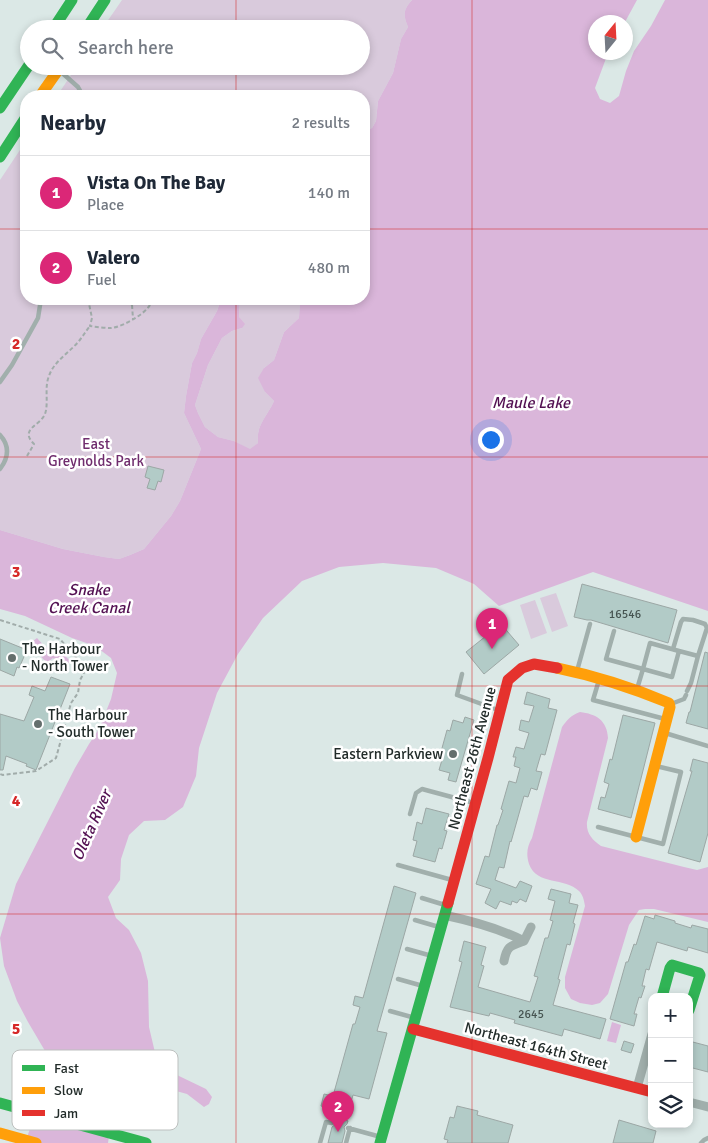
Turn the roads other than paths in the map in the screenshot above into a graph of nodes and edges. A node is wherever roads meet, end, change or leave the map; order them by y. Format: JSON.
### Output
{"nodes":[{"id":1,"x":72,"y":0,"type":"edge"},
{"id":2,"x":105,"y":0,"type":"edge"},
{"id":3,"x":59,"y":20,"type":"edge"},
{"id":4,"x":92,"y":20,"type":"edge"},
{"id":5,"x":22,"y":75,"type":"edge"},
{"id":6,"x":53,"y":75,"type":"edge"},
{"id":7,"x":64,"y":75,"type":"edge"},
{"id":8,"x":44,"y":90,"type":"edge"},
{"id":9,"x":79,"y":90,"type":"edge"},
{"id":10,"x":0,"y":108,"type":"edge"},
{"id":11,"x":20,"y":126,"type":"edge"},
{"id":12,"x":0,"y":157,"type":"edge"},
{"id":13,"x":40,"y":305,"type":"edge"},
{"id":14,"x":0,"y":382,"type":"edge"},
{"id":15,"x":0,"y":434,"type":"edge"},
{"id":16,"x":0,"y":469,"type":"edge"},
{"id":17,"x":590,"y":624,"type":"dead end"},
{"id":18,"x":614,"y":631,"type":"dead end"},
{"id":19,"x":673,"y":649,"type":"junction"},
{"id":20,"x":679,"y":651,"type":"junction"},
{"id":21,"x":698,"y":656,"type":"junction"},
{"id":22,"x":642,"y":669,"type":"junction"},
{"id":23,"x":576,"y":672,"type":"junction"},
{"id":24,"x":462,"y":674,"type":"dead end"},
{"id":25,"x":600,"y":679,"type":"junction"},
{"id":26,"x":637,"y":690,"type":"junction"},
{"id":27,"x":669,"y":705,"type":"junction"},
{"id":28,"x":500,"y":710,"type":"junction"},
{"id":29,"x":666,"y":720,"type":"junction"},
{"id":30,"x":663,"y":732,"type":"junction"},
{"id":31,"x":708,"y":746,"type":"edge"},
{"id":32,"x":655,"y":765,"type":"junction"},
{"id":33,"x":475,"y":803,"type":"junction"},
{"id":34,"x":410,"y":814,"type":"dead end"},
{"id":35,"x":598,"y":827,"type":"dead end"},
{"id":36,"x":636,"y":838,"type":"junction"},
{"id":37,"x":398,"y":865,"type":"dead end"},
{"id":38,"x":454,"y":881,"type":"junction"},
{"id":39,"x":422,"y":898,"type":"dead end"},
{"id":40,"x":445,"y":910,"type":"junction"},
{"id":41,"x":415,"y":920,"type":"dead end"},
{"id":42,"x":441,"y":927,"type":"junction"},
{"id":43,"x":531,"y":927,"type":"dead end"},
{"id":44,"x":524,"y":941,"type":"junction"},
{"id":45,"x":406,"y":949,"type":"dead end"},
{"id":46,"x":433,"y":956,"type":"junction"},
{"id":47,"x":504,"y":961,"type":"dead end"},
{"id":48,"x":398,"y":979,"type":"dead end"},
{"id":49,"x":425,"y":987,"type":"junction"},
{"id":50,"x":663,"y":993,"type":"edge"},
{"id":51,"x":693,"y":997,"type":"edge"},
{"id":52,"x":390,"y":1011,"type":"dead end"},
{"id":53,"x":415,"y":1023,"type":"junction"},
{"id":54,"x":651,"y":1038,"type":"edge"},
{"id":55,"x":637,"y":1088,"type":"junction"},
{"id":56,"x":648,"y":1091,"type":"edge"},
{"id":57,"x":693,"y":1103,"type":"edge"},
{"id":58,"x":708,"y":1107,"type":"edge"},
{"id":59,"x":332,"y":1123,"type":"dead end"},
{"id":60,"x":100,"y":1130,"type":"edge"},
{"id":61,"x":0,"y":1133,"type":"edge"},
{"id":62,"x":708,"y":1138,"type":"edge"},
{"id":63,"x":381,"y":1140,"type":"edge"},
{"id":64,"x":36,"y":1143,"type":"edge"},
{"id":65,"x":146,"y":1143,"type":"edge"},
{"id":66,"x":320,"y":1143,"type":"edge"},
{"id":67,"x":346,"y":1143,"type":"edge"},
{"id":68,"x":701,"y":1143,"type":"edge"}],
"edges":[{"from":1,"to":3,"type":"street"},
{"from":2,"to":4,"type":"street"},
{"from":5,"to":10,"type":"street"},
{"from":6,"to":8,"type":"street"},
{"from":7,"to":9,"type":"lane"},
{"from":11,"to":12,"type":"street"},
{"from":13,"to":14,"type":"lane"},
{"from":15,"to":16,"type":"lane"},
{"from":17,"to":23,"type":"lane"},
{"from":18,"to":22,"type":"lane"},
{"from":19,"to":20,"type":"lane"},
{"from":19,"to":21,"type":"lane"},
{"from":19,"to":22,"type":"lane"},
{"from":20,"to":21,"type":"lane"},
{"from":20,"to":22,"type":"lane"},
{"from":21,"to":27,"type":"lane"},
{"from":22,"to":26,"type":"lane"},
{"from":23,"to":25,"type":"street","name":"Northeast 26th Avenue"},
{"from":23,"to":28,"type":"street","name":"Northeast 26th Avenue"},
{"from":24,"to":28,"type":"lane"},
{"from":25,"to":26,"type":"street","name":"Northeast 26th Avenue"},
{"from":25,"to":29,"type":"lane"},
{"from":26,"to":27,"type":"street","name":"Northeast 26th Avenue"},
{"from":27,"to":29,"type":"street"},
{"from":28,"to":33,"type":"street","name":"Northeast 26th Avenue"},
{"from":29,"to":30,"type":"street"},
{"from":30,"to":31,"type":"lane"},
{"from":30,"to":32,"type":"street"},
{"from":32,"to":36,"type":"street"},
{"from":32,"to":36,"type":"lane"},
{"from":33,"to":34,"type":"lane"},
{"from":33,"to":38,"type":"street","name":"Northeast 26th Avenue"},
{"from":35,"to":36,"type":"lane"},
{"from":37,"to":38,"type":"lane"},
{"from":38,"to":40,"type":"street","name":"Northeast 26th Avenue"},
{"from":39,"to":40,"type":"lane"},
{"from":40,"to":42,"type":"street","name":"Northeast 26th Avenue"},
{"from":40,"to":44,"type":"street"},
{"from":41,"to":42,"type":"lane"},
{"from":42,"to":46,"type":"street","name":"Northeast 26th Avenue"},
{"from":43,"to":44,"type":"street"},
{"from":44,"to":47,"type":"street"},
{"from":45,"to":46,"type":"lane"},
{"from":46,"to":49,"type":"street","name":"Northeast 26th Avenue"},
{"from":48,"to":49,"type":"lane"},
{"from":49,"to":53,"type":"street","name":"Northeast 26th Avenue"},
{"from":50,"to":51,"type":"street"},
{"from":52,"to":53,"type":"lane"},
{"from":53,"to":55,"type":"street","name":"Northeast 164th Street"},
{"from":53,"to":63,"type":"street","name":"Northeast 26th Avenue"},
{"from":54,"to":55,"type":"street"},
{"from":55,"to":56,"type":"street","name":"Northeast 164th Street"},
{"from":57,"to":58,"type":"street"},
{"from":59,"to":66,"type":"lane"},
{"from":60,"to":65,"type":"street"},
{"from":61,"to":64,"type":"street"},
{"from":62,"to":68,"type":"lane"},
{"from":63,"to":67,"type":"lane"}]}
